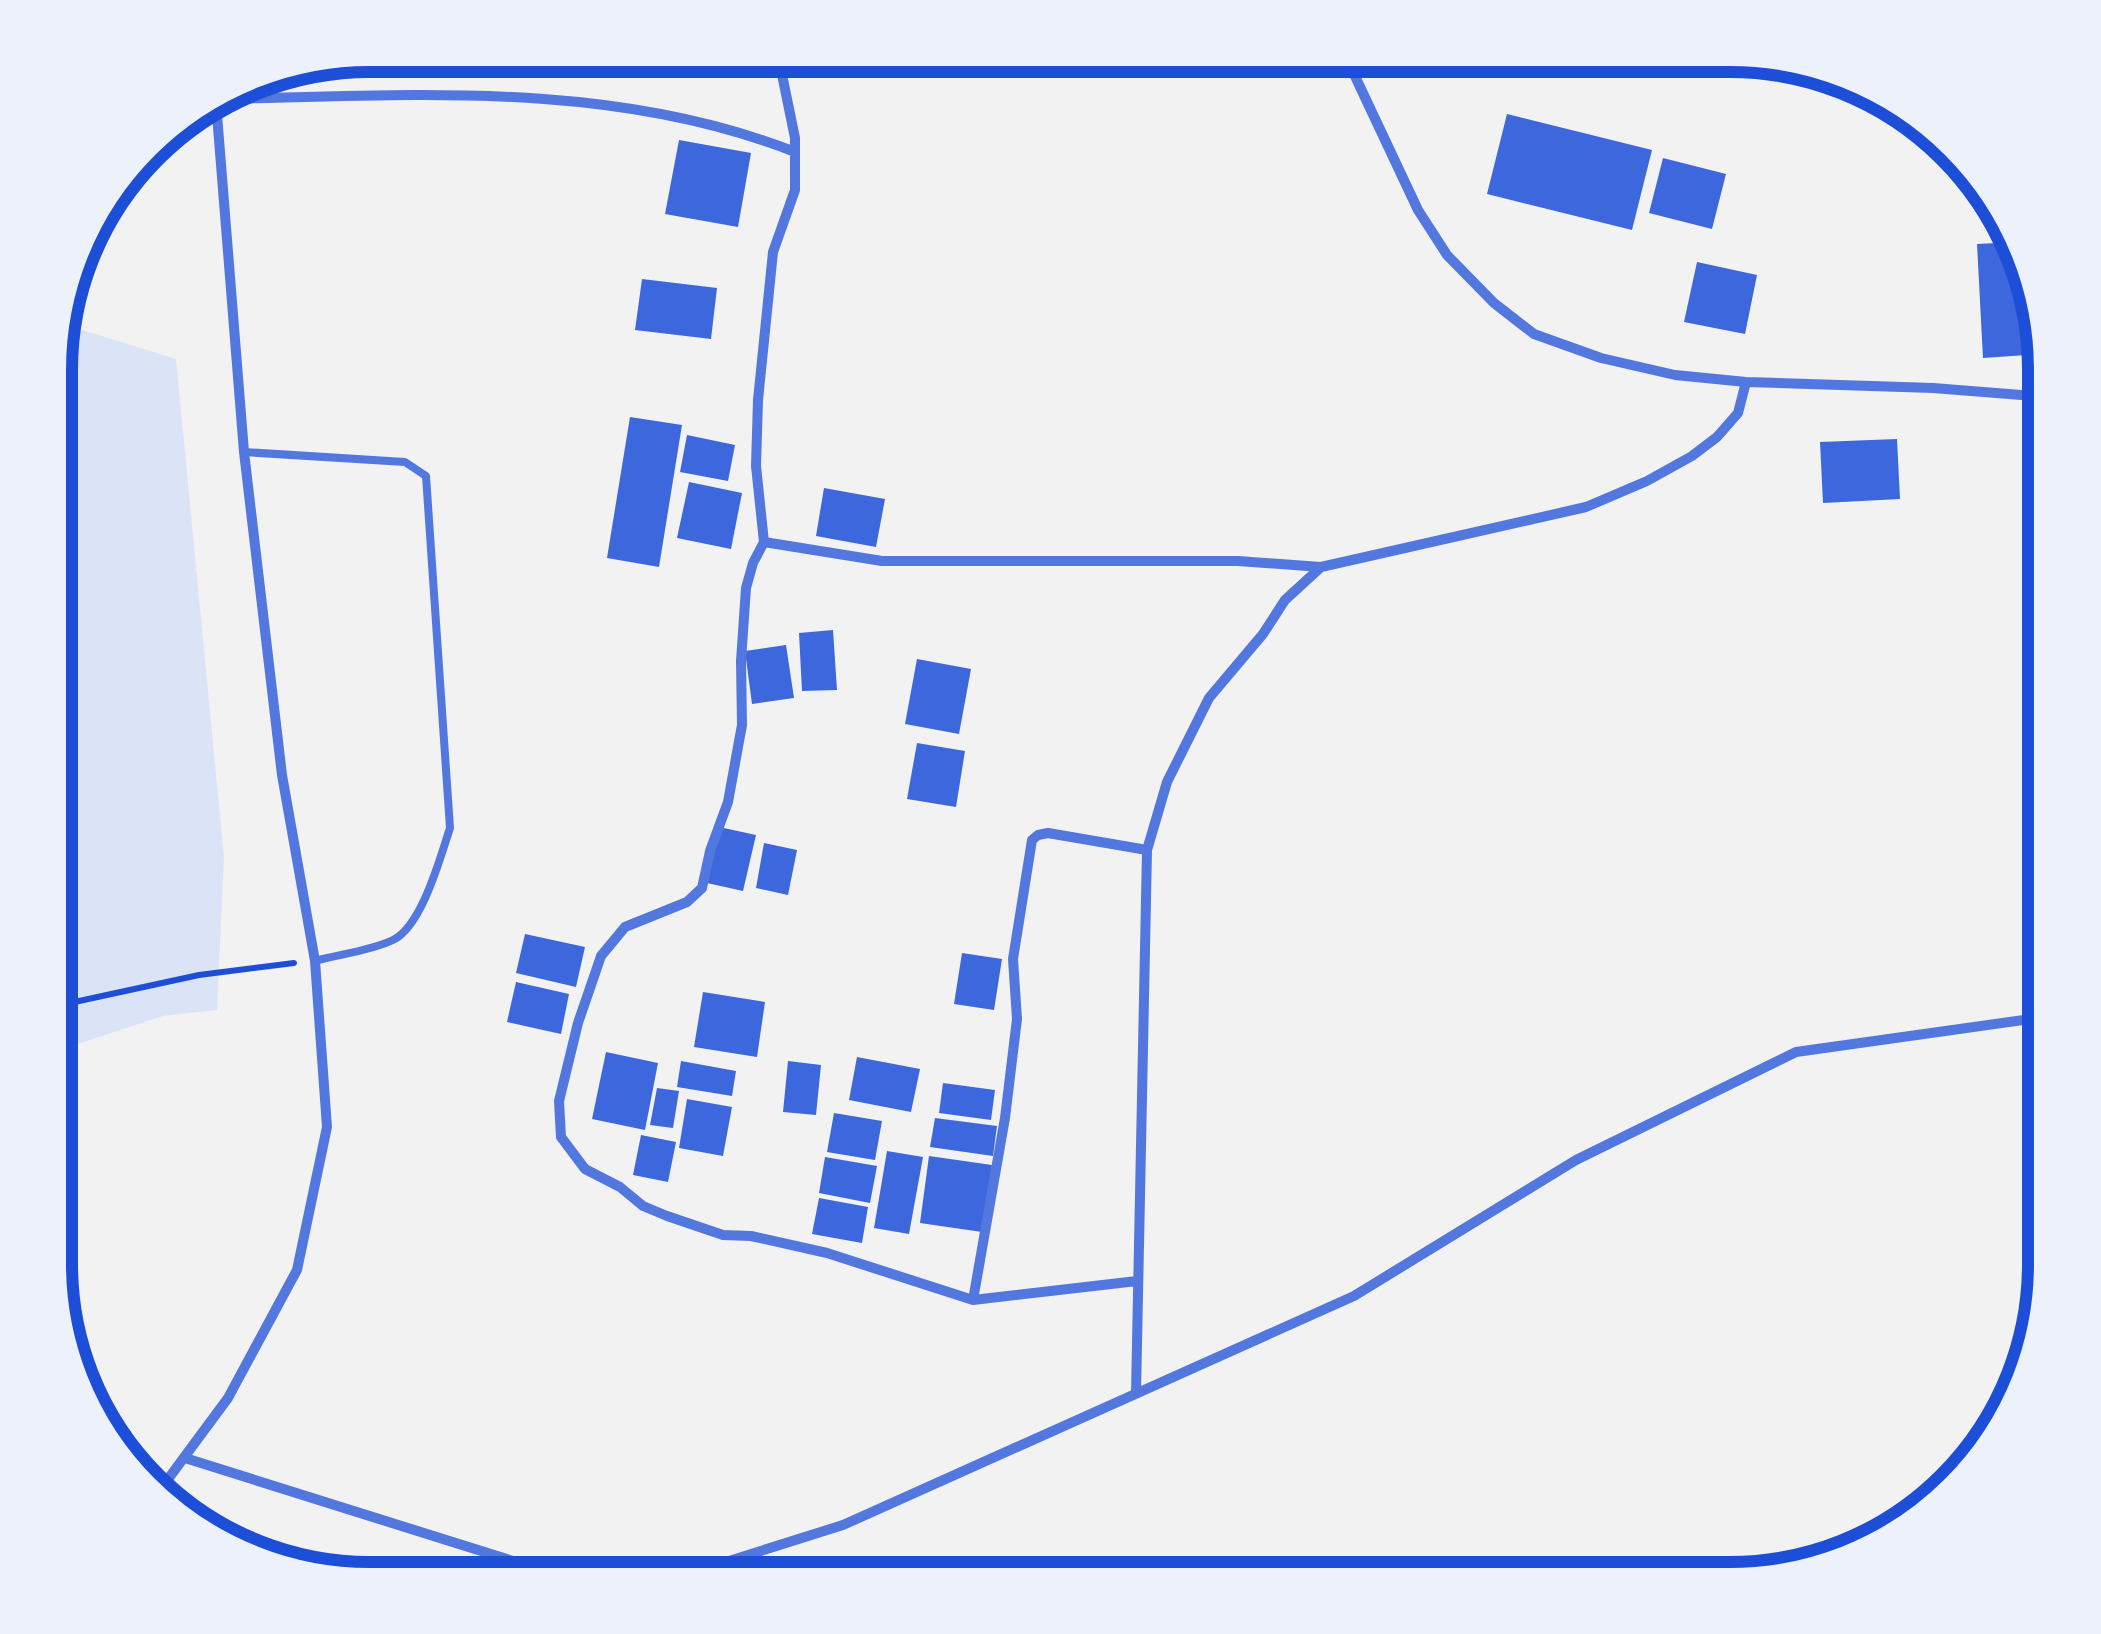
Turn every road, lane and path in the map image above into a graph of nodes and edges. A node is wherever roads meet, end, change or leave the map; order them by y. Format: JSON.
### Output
{"nodes":[{"id":1,"x":782,"y":73,"type":"edge"},
{"id":2,"x":1353,"y":73,"type":"edge"},
{"id":3,"x":245,"y":101,"type":"edge"},
{"id":4,"x":219,"y":113,"type":"edge"},
{"id":5,"x":795,"y":152,"type":"junction"},
{"id":6,"x":1746,"y":382,"type":"junction"},
{"id":7,"x":2028,"y":395,"type":"edge"},
{"id":8,"x":244,"y":452,"type":"junction"},
{"id":9,"x":764,"y":542,"type":"junction"},
{"id":10,"x":1321,"y":567,"type":"junction"},
{"id":11,"x":1147,"y":850,"type":"junction"},
{"id":12,"x":315,"y":961,"type":"junction"},
{"id":13,"x":73,"y":1002,"type":"edge"},
{"id":14,"x":2028,"y":1020,"type":"edge"},
{"id":15,"x":1138,"y":1280,"type":"junction"},
{"id":16,"x":973,"y":1300,"type":"junction"},
{"id":17,"x":1136,"y":1394,"type":"junction"},
{"id":18,"x":186,"y":1458,"type":"junction"},
{"id":19,"x":168,"y":1482,"type":"edge"},
{"id":20,"x":513,"y":1561,"type":"edge"},
{"id":21,"x":728,"y":1561,"type":"edge"}],
"edges":[{"from":1,"to":5,"type":"street"},
{"from":2,"to":6,"type":"street"},
{"from":3,"to":5,"type":"street"},
{"from":4,"to":8,"type":"street"},
{"from":5,"to":9,"type":"street"},
{"from":6,"to":7,"type":"street"},
{"from":6,"to":10,"type":"street"},
{"from":8,"to":12,"type":"street"},
{"from":8,"to":12,"type":"lane"},
{"from":9,"to":10,"type":"street"},
{"from":9,"to":16,"type":"street"},
{"from":10,"to":11,"type":"street"},
{"from":11,"to":15,"type":"street"},
{"from":11,"to":16,"type":"street"},
{"from":12,"to":13,"type":"path"},
{"from":12,"to":18,"type":"street"},
{"from":14,"to":17,"type":"street"},
{"from":15,"to":16,"type":"street"},
{"from":15,"to":17,"type":"street"},
{"from":17,"to":21,"type":"street"},
{"from":18,"to":19,"type":"street"},
{"from":18,"to":20,"type":"street"}]}
